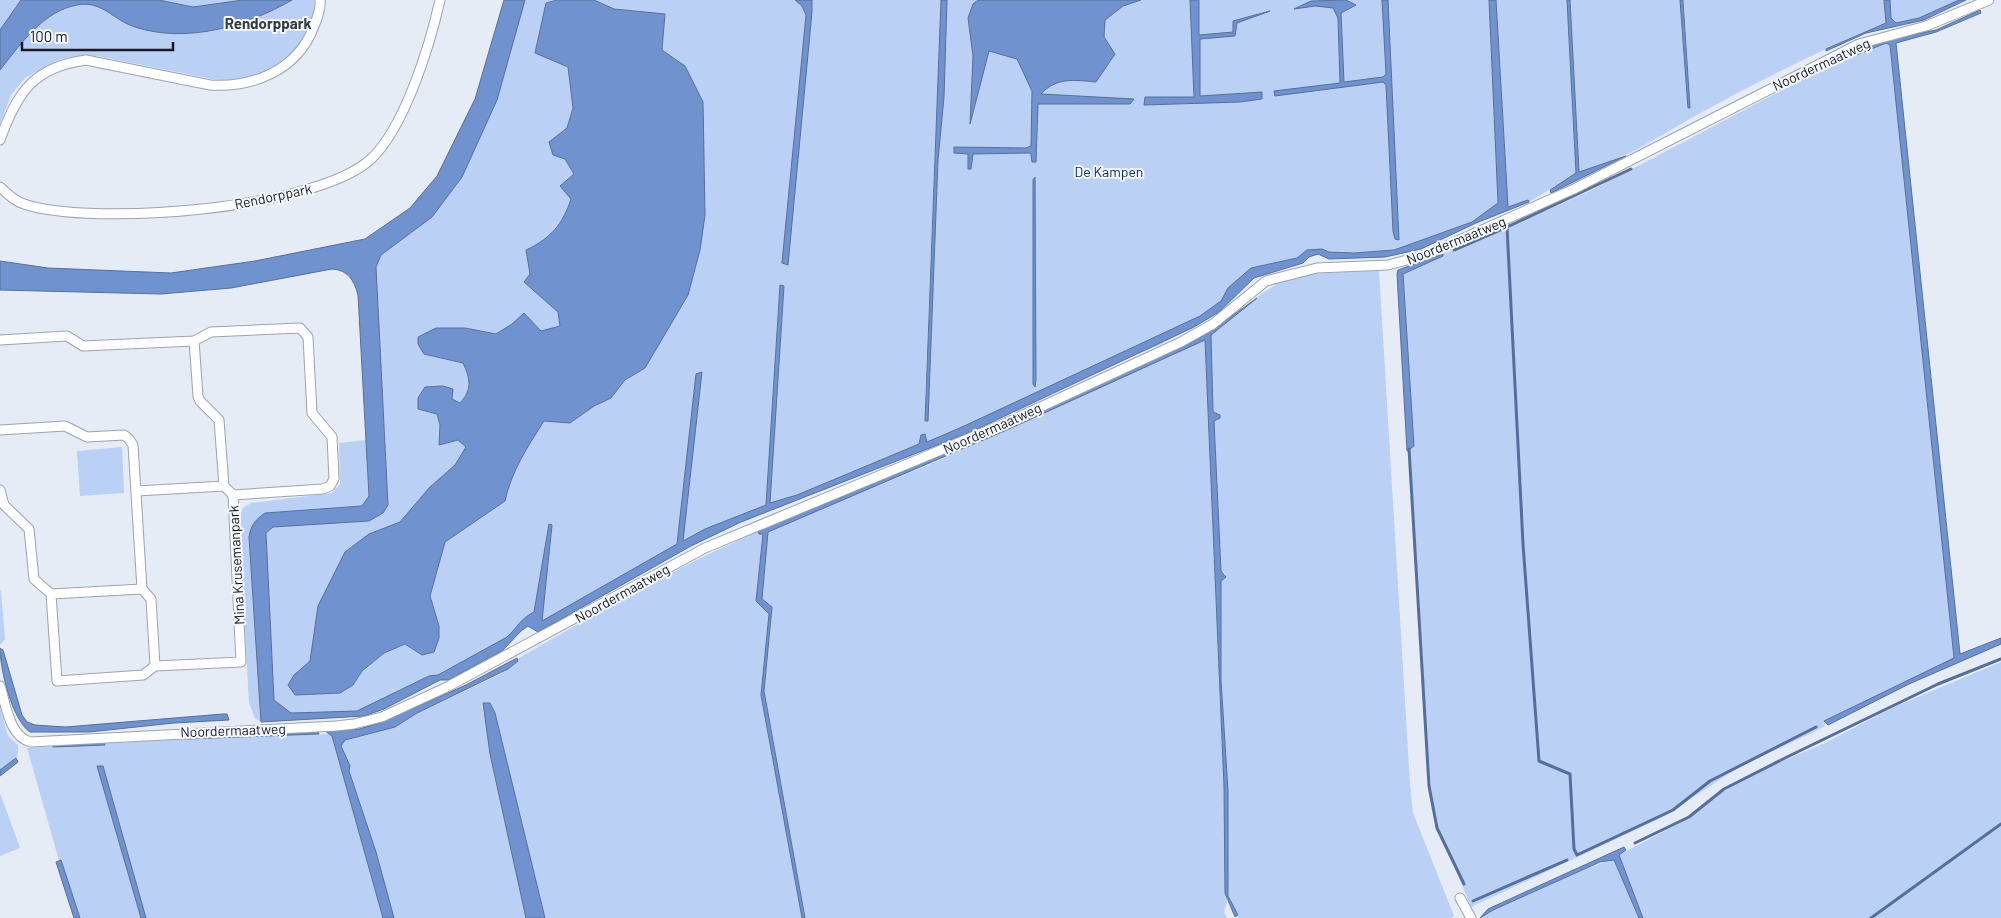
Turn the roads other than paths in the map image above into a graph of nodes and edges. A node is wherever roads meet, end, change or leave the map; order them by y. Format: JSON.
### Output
{"nodes":[{"id":1,"x":320,"y":0,"type":"edge"},
{"id":2,"x":440,"y":0,"type":"edge"},
{"id":3,"x":1989,"y":0,"type":"edge"},
{"id":4,"x":0,"y":140,"type":"edge"},
{"id":5,"x":0,"y":187,"type":"edge"},
{"id":6,"x":0,"y":340,"type":"edge"},
{"id":7,"x":194,"y":341,"type":"junction"},
{"id":8,"x":0,"y":430,"type":"edge"},
{"id":9,"x":224,"y":486,"type":"junction"},
{"id":10,"x":0,"y":490,"type":"edge"},
{"id":11,"x":137,"y":491,"type":"junction"},
{"id":12,"x":233,"y":495,"type":"junction"},
{"id":13,"x":142,"y":589,"type":"junction"},
{"id":14,"x":52,"y":594,"type":"junction"},
{"id":15,"x":155,"y":666,"type":"junction"},
{"id":16,"x":0,"y":686,"type":"edge"},
{"id":17,"x":1460,"y":898,"type":"dead end"},
{"id":18,"x":1471,"y":918,"type":"edge"}],
"edges":[{"from":1,"to":4,"type":"street"},
{"from":2,"to":5,"type":"street","name":"Rendorppark"},
{"from":3,"to":16,"type":"street","name":"Noordermaatweg"},
{"from":6,"to":7,"type":"street","name":"Mina Krusemanpark"},
{"from":7,"to":9,"type":"street"},
{"from":7,"to":12,"type":"street","name":"Mina Krusemanpark"},
{"from":8,"to":11,"type":"street"},
{"from":9,"to":11,"type":"street"},
{"from":9,"to":12,"type":"street"},
{"from":10,"to":14,"type":"street"},
{"from":11,"to":13,"type":"street"},
{"from":12,"to":15,"type":"street","name":"Mina Krusemanpark"},
{"from":13,"to":14,"type":"street"},
{"from":13,"to":15,"type":"street"},
{"from":14,"to":15,"type":"street","name":"Mina Krusemanpark"},
{"from":17,"to":18,"type":"street"}]}
